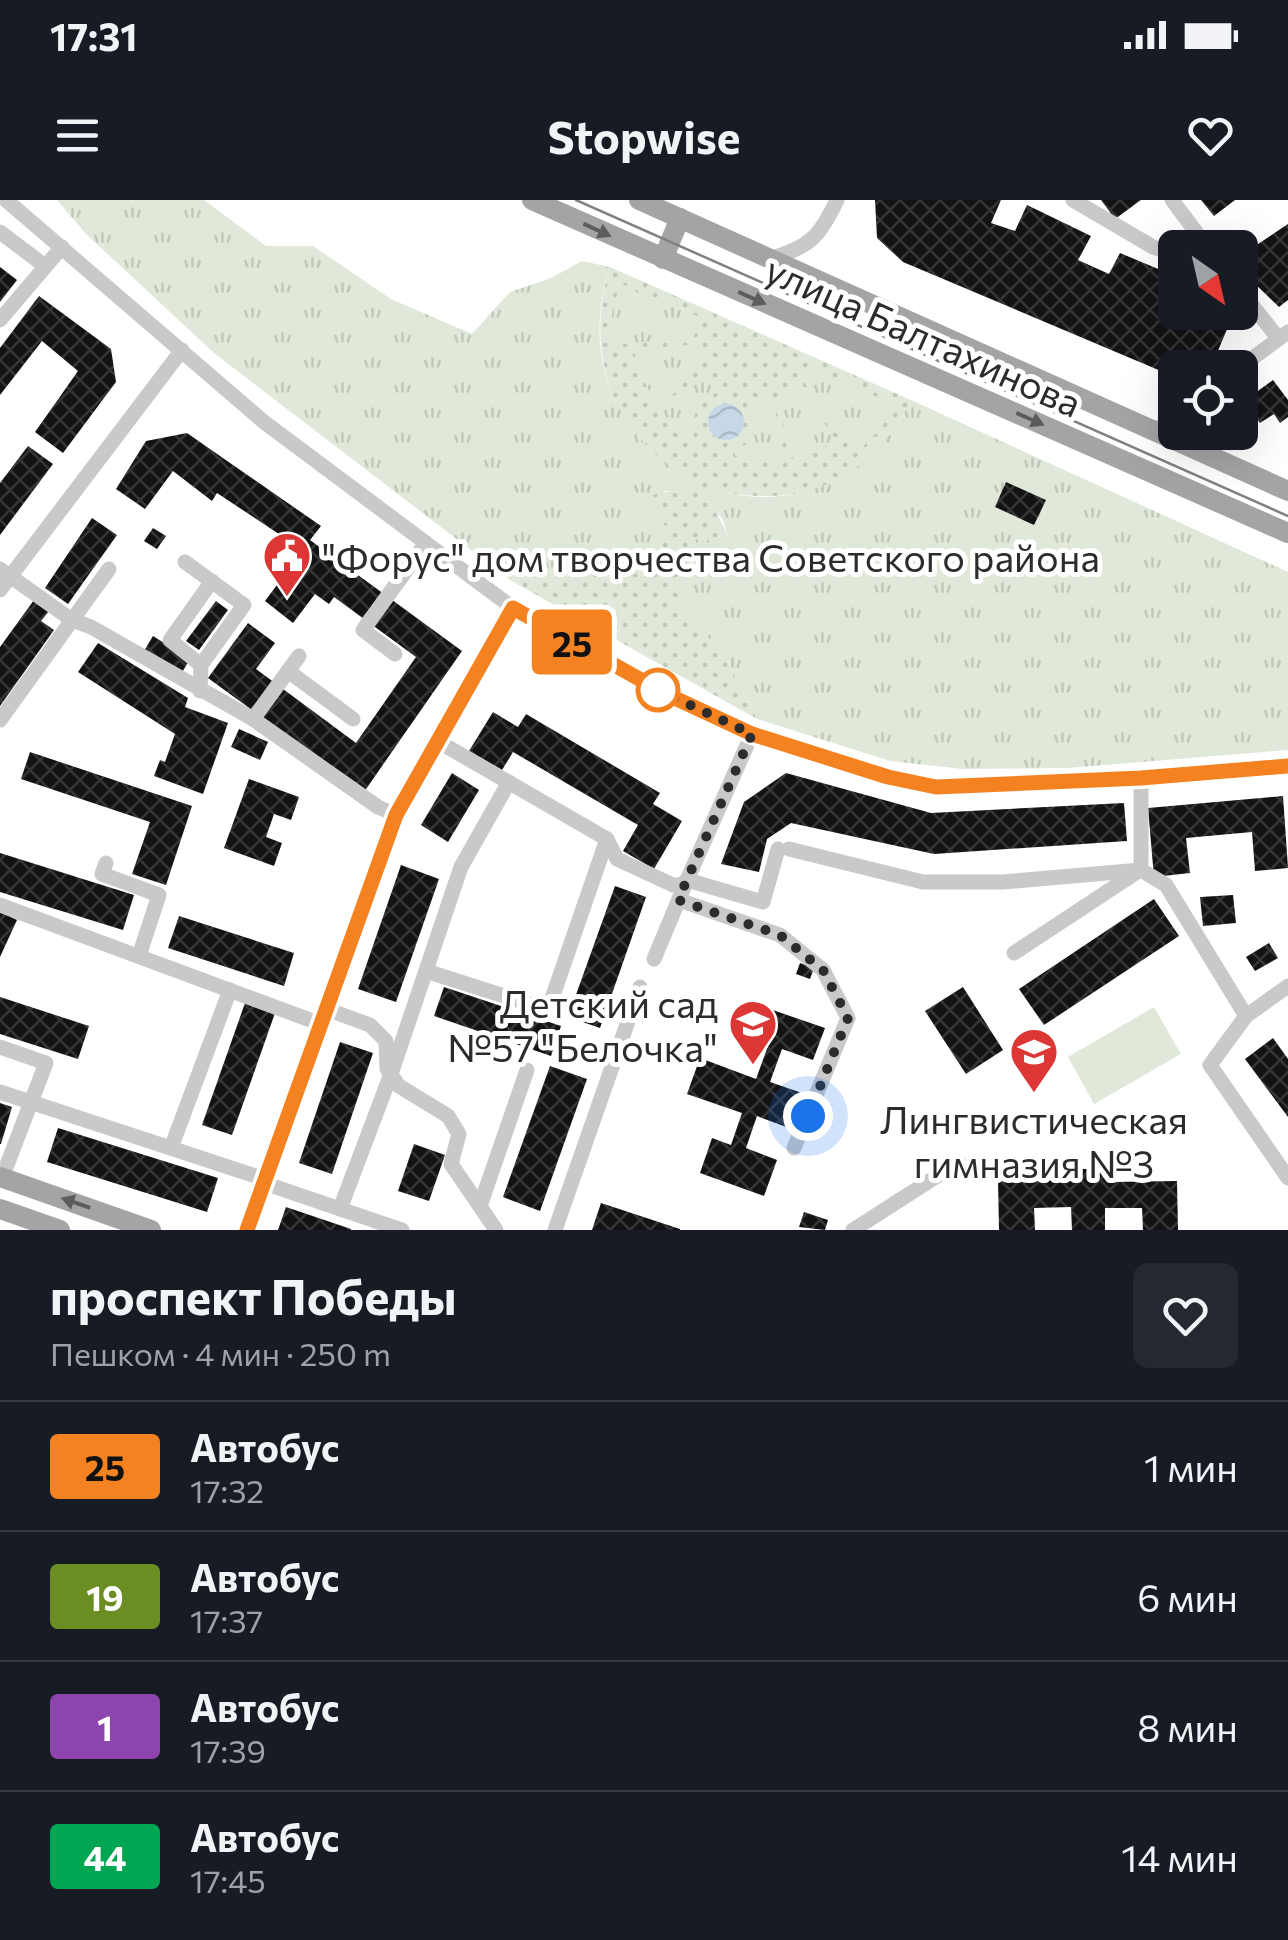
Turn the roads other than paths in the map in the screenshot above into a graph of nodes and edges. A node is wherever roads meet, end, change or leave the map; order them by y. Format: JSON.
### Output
{"nodes":[{"id":1,"x":6,"y":200,"type":"edge"},
{"id":2,"x":532,"y":200,"type":"edge"},
{"id":3,"x":638,"y":200,"type":"edge"},
{"id":4,"x":837,"y":200,"type":"edge"},
{"id":5,"x":1073,"y":200,"type":"edge"},
{"id":6,"x":1172,"y":200,"type":"edge"},
{"id":7,"x":680,"y":218,"type":"junction"},
{"id":8,"x":1194,"y":230,"type":"edge"},
{"id":9,"x":0,"y":232,"type":"edge"},
{"id":10,"x":62,"y":247,"type":"junction"},
{"id":11,"x":1158,"y":249,"type":"edge"},
{"id":12,"x":772,"y":258,"type":"junction"},
{"id":13,"x":662,"y":260,"type":"junction"},
{"id":14,"x":45,"y":266,"type":"junction"},
{"id":15,"x":1258,"y":309,"type":"edge"},
{"id":16,"x":0,"y":320,"type":"edge"},
{"id":17,"x":1283,"y":335,"type":"edge"},
{"id":18,"x":182,"y":350,"type":"junction"},
{"id":19,"x":1258,"y":354,"type":"edge"},
{"id":20,"x":1156,"y":430,"type":"joint"},
{"id":21,"x":1288,"y":491,"type":"edge"},
{"id":22,"x":1288,"y":533,"type":"edge"},
{"id":23,"x":426,"y":543,"type":"junction"},
{"id":24,"x":185,"y":562,"type":"dead end"},
{"id":25,"x":109,"y":569,"type":"dead end"},
{"id":26,"x":8,"y":571,"type":"edge"},
{"id":27,"x":212,"y":581,"type":"junction"},
{"id":28,"x":0,"y":590,"type":"edge"},
{"id":29,"x":513,"y":608,"type":"junction"},
{"id":30,"x":72,"y":620,"type":"junction"},
{"id":31,"x":395,"y":654,"type":"dead end"},
{"id":32,"x":299,"y":656,"type":"dead end"},
{"id":33,"x":202,"y":665,"type":"junction"},
{"id":34,"x":288,"y":672,"type":"junction"},
{"id":35,"x":200,"y":691,"type":"junction"},
{"id":36,"x":353,"y":719,"type":"dead end"},
{"id":37,"x":0,"y":720,"type":"edge"},
{"id":38,"x":253,"y":720,"type":"junction"},
{"id":39,"x":752,"y":734,"type":"junction"},
{"id":40,"x":438,"y":742,"type":"junction"},
{"id":41,"x":1288,"y":766,"type":"edge"},
{"id":42,"x":1141,"y":778,"type":"junction"},
{"id":43,"x":509,"y":782,"type":"junction"},
{"id":44,"x":396,"y":815,"type":"junction"},
{"id":45,"x":607,"y":839,"type":"junction"},
{"id":46,"x":106,"y":862,"type":"dead end"},
{"id":47,"x":1140,"y":870,"type":"junction"},
{"id":48,"x":687,"y":880,"type":"junction"},
{"id":49,"x":678,"y":900,"type":"junction"},
{"id":50,"x":0,"y":905,"type":"edge"},
{"id":51,"x":1014,"y":953,"type":"dead end"},
{"id":52,"x":139,"y":956,"type":"junction"},
{"id":53,"x":654,"y":959,"type":"dead end"},
{"id":54,"x":426,"y":971,"type":"junction"},
{"id":55,"x":1288,"y":986,"type":"edge"},
{"id":56,"x":640,"y":987,"type":"dead end"},
{"id":57,"x":230,"y":990,"type":"junction"},
{"id":58,"x":324,"y":1016,"type":"junction"},
{"id":59,"x":1246,"y":1016,"type":"junction"},
{"id":60,"x":0,"y":1047,"type":"edge"},
{"id":61,"x":527,"y":1070,"type":"dead end"},
{"id":62,"x":391,"y":1074,"type":"junction"},
{"id":63,"x":0,"y":1092,"type":"edge"},
{"id":64,"x":31,"y":1102,"type":"junction"},
{"id":65,"x":171,"y":1148,"type":"junction"},
{"id":66,"x":794,"y":1148,"type":"dead end"},
{"id":67,"x":959,"y":1162,"type":"dead end"},
{"id":68,"x":1,"y":1177,"type":"edge"},
{"id":69,"x":1288,"y":1178,"type":"edge"},
{"id":70,"x":264,"y":1181,"type":"junction"},
{"id":71,"x":480,"y":1206,"type":"junction"},
{"id":72,"x":340,"y":1208,"type":"junction"},
{"id":73,"x":0,"y":1210,"type":"edge"},
{"id":74,"x":60,"y":1230,"type":"edge"},
{"id":75,"x":152,"y":1230,"type":"edge"},
{"id":76,"x":247,"y":1230,"type":"edge"},
{"id":77,"x":402,"y":1230,"type":"edge"},
{"id":78,"x":496,"y":1230,"type":"edge"},
{"id":79,"x":554,"y":1230,"type":"edge"},
{"id":80,"x":852,"y":1230,"type":"edge"}],
"edges":[{"from":1,"to":10,"type":"street"},
{"from":2,"to":13,"type":"main road","name":"улица Балтахинова","one_way":true},
{"from":3,"to":7,"type":"main road","name":"улица Балтахинова"},
{"from":4,"to":12,"type":"street"},
{"from":5,"to":11,"type":"street"},
{"from":6,"to":8,"type":"street"},
{"from":7,"to":12,"type":"main road","name":"улица Балтахинова"},
{"from":7,"to":13,"type":"main road"},
{"from":9,"to":14,"type":"street"},
{"from":10,"to":14,"type":"street"},
{"from":10,"to":18,"type":"street"},
{"from":12,"to":20,"type":"main road","name":"улица Балтахинова"},
{"from":13,"to":22,"type":"main road","name":"улица Балтахинова","one_way":true},
{"from":14,"to":16,"type":"street"},
{"from":15,"to":17,"type":"street"},
{"from":17,"to":19,"type":"street"},
{"from":18,"to":23,"type":"street"},
{"from":18,"to":26,"type":"street"},
{"from":20,"to":21,"type":"main road","name":"улица Балтахинова"},
{"from":23,"to":29,"type":"street"},
{"from":23,"to":31,"type":"street"},
{"from":24,"to":27,"type":"street"},
{"from":25,"to":30,"type":"street"},
{"from":26,"to":28,"type":"street"},
{"from":26,"to":30,"type":"street"},
{"from":27,"to":33,"type":"street"},
{"from":27,"to":33,"type":"street"},
{"from":29,"to":39,"type":"street"},
{"from":29,"to":40,"type":"street"},
{"from":30,"to":35,"type":"street"},
{"from":30,"to":37,"type":"street"},
{"from":32,"to":34,"type":"street"},
{"from":33,"to":35,"type":"street"},
{"from":34,"to":36,"type":"street"},
{"from":34,"to":38,"type":"street"},
{"from":35,"to":38,"type":"street"},
{"from":38,"to":44,"type":"street"},
{"from":39,"to":42,"type":"street"},
{"from":39,"to":48,"type":"street"},
{"from":40,"to":43,"type":"street"},
{"from":40,"to":44,"type":"street"},
{"from":41,"to":42,"type":"street"},
{"from":42,"to":47,"type":"street"},
{"from":43,"to":45,"type":"street"},
{"from":43,"to":54,"type":"street"},
{"from":44,"to":58,"type":"street"},
{"from":45,"to":48,"type":"street"},
{"from":45,"to":54,"type":"street"},
{"from":46,"to":52,"type":"street"},
{"from":47,"to":48,"type":"street"},
{"from":47,"to":51,"type":"street"},
{"from":47,"to":59,"type":"street"},
{"from":48,"to":49,"type":"street"},
{"from":49,"to":53,"type":"street"},
{"from":49,"to":66,"type":"street"},
{"from":50,"to":52,"type":"street"},
{"from":52,"to":57,"type":"street"},
{"from":54,"to":62,"type":"street"},
{"from":55,"to":59,"type":"street"},
{"from":56,"to":79,"type":"street"},
{"from":57,"to":58,"type":"street"},
{"from":57,"to":65,"type":"street"},
{"from":58,"to":62,"type":"street"},
{"from":58,"to":70,"type":"street"},
{"from":59,"to":69,"type":"street"},
{"from":60,"to":64,"type":"street"},
{"from":61,"to":71,"type":"street"},
{"from":62,"to":71,"type":"street"},
{"from":62,"to":72,"type":"street"},
{"from":63,"to":64,"type":"street"},
{"from":64,"to":65,"type":"street"},
{"from":64,"to":68,"type":"street"},
{"from":65,"to":70,"type":"street"},
{"from":67,"to":80,"type":"street"},
{"from":75,"to":68,"type":"main road","one_way":true},
{"from":70,"to":72,"type":"street"},
{"from":70,"to":76,"type":"street"},
{"from":71,"to":78,"type":"street"},
{"from":72,"to":77,"type":"street"},
{"from":73,"to":74,"type":"main road"}]}
